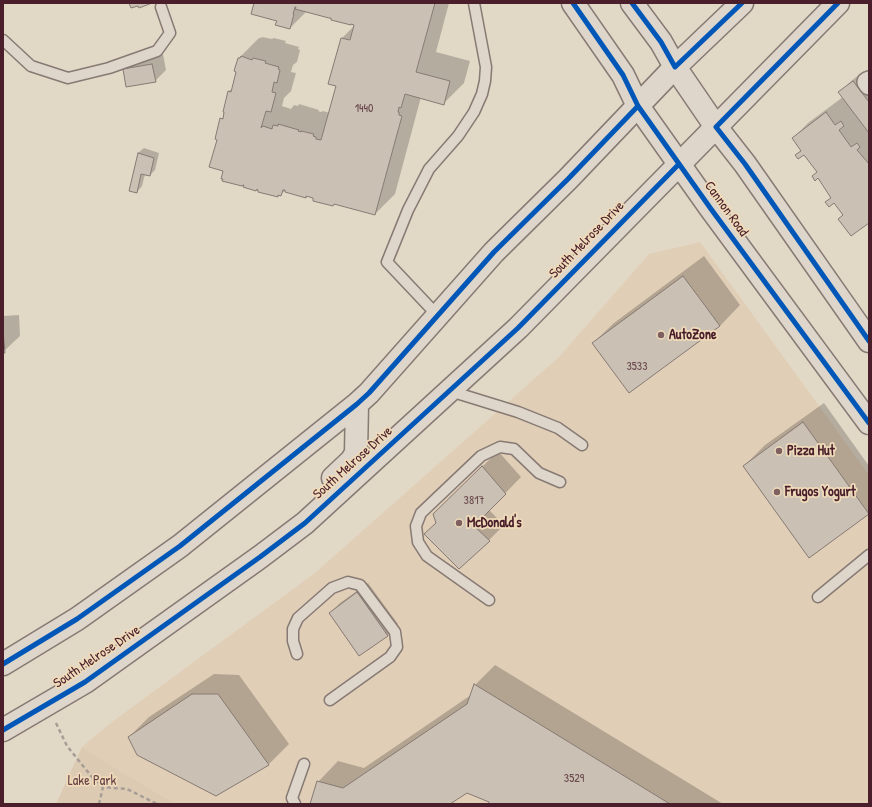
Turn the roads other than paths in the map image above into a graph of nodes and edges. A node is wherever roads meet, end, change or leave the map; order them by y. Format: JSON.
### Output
{"nodes":[{"id":1,"x":474,"y":3,"type":"edge"},
{"id":2,"x":573,"y":3,"type":"edge"},
{"id":3,"x":632,"y":3,"type":"edge"},
{"id":4,"x":742,"y":3,"type":"edge"},
{"id":5,"x":838,"y":3,"type":"edge"},
{"id":6,"x":161,"y":7,"type":"dead end"},
{"id":7,"x":3,"y":40,"type":"edge"},
{"id":8,"x":675,"y":67,"type":"junction"},
{"id":9,"x":869,"y":81,"type":"edge"},
{"id":10,"x":869,"y":85,"type":"edge"},
{"id":11,"x":638,"y":106,"type":"junction"},
{"id":12,"x":716,"y":127,"type":"junction"},
{"id":13,"x":679,"y":164,"type":"junction"},
{"id":14,"x":438,"y":316,"type":"junction"},
{"id":15,"x":869,"y":341,"type":"edge"},
{"id":16,"x":450,"y":391,"type":"junction"},
{"id":17,"x":356,"y":404,"type":"junction"},
{"id":18,"x":869,"y":424,"type":"edge"},
{"id":19,"x":582,"y":445,"type":"dead end"},
{"id":20,"x":560,"y":482,"type":"dead end"},
{"id":21,"x":334,"y":496,"type":"junction"},
{"id":22,"x":869,"y":555,"type":"edge"},
{"id":23,"x":818,"y":597,"type":"dead end"},
{"id":24,"x":489,"y":600,"type":"dead end"},
{"id":25,"x":297,"y":654,"type":"dead end"},
{"id":26,"x":3,"y":664,"type":"edge"},
{"id":27,"x":330,"y":700,"type":"dead end"},
{"id":28,"x":3,"y":730,"type":"edge"},
{"id":29,"x":304,"y":764,"type":"dead end"},
{"id":30,"x":295,"y":804,"type":"edge"}],
"edges":[{"from":1,"to":14,"type":"lane"},
{"from":2,"to":11,"type":"main road","name":"Cannon Road"},
{"from":3,"to":8,"type":"main road"},
{"from":4,"to":8,"type":"main road"},
{"from":5,"to":12,"type":"main road","name":"South Melrose Drive"},
{"from":6,"to":7,"type":"lane"},
{"from":8,"to":11,"type":"main road"},
{"from":8,"to":12,"type":"main road"},
{"from":9,"to":10,"type":"street"},
{"from":11,"to":13,"type":"main road","name":"Cannon Road"},
{"from":11,"to":14,"type":"main road"},
{"from":12,"to":13,"type":"main road","name":"South Melrose Drive"},
{"from":12,"to":15,"type":"main road"},
{"from":13,"to":16,"type":"main road","name":"South Melrose Drive"},
{"from":13,"to":18,"type":"main road","name":"Cannon Road"},
{"from":14,"to":17,"type":"main road"},
{"from":16,"to":19,"type":"lane"},
{"from":16,"to":21,"type":"main road","name":"South Melrose Drive"},
{"from":17,"to":21,"type":"main road"},
{"from":17,"to":26,"type":"main road"},
{"from":20,"to":24,"type":"lane"},
{"from":21,"to":28,"type":"main road","name":"South Melrose Drive"},
{"from":22,"to":23,"type":"lane"},
{"from":25,"to":27,"type":"lane"},
{"from":29,"to":30,"type":"lane"}]}
